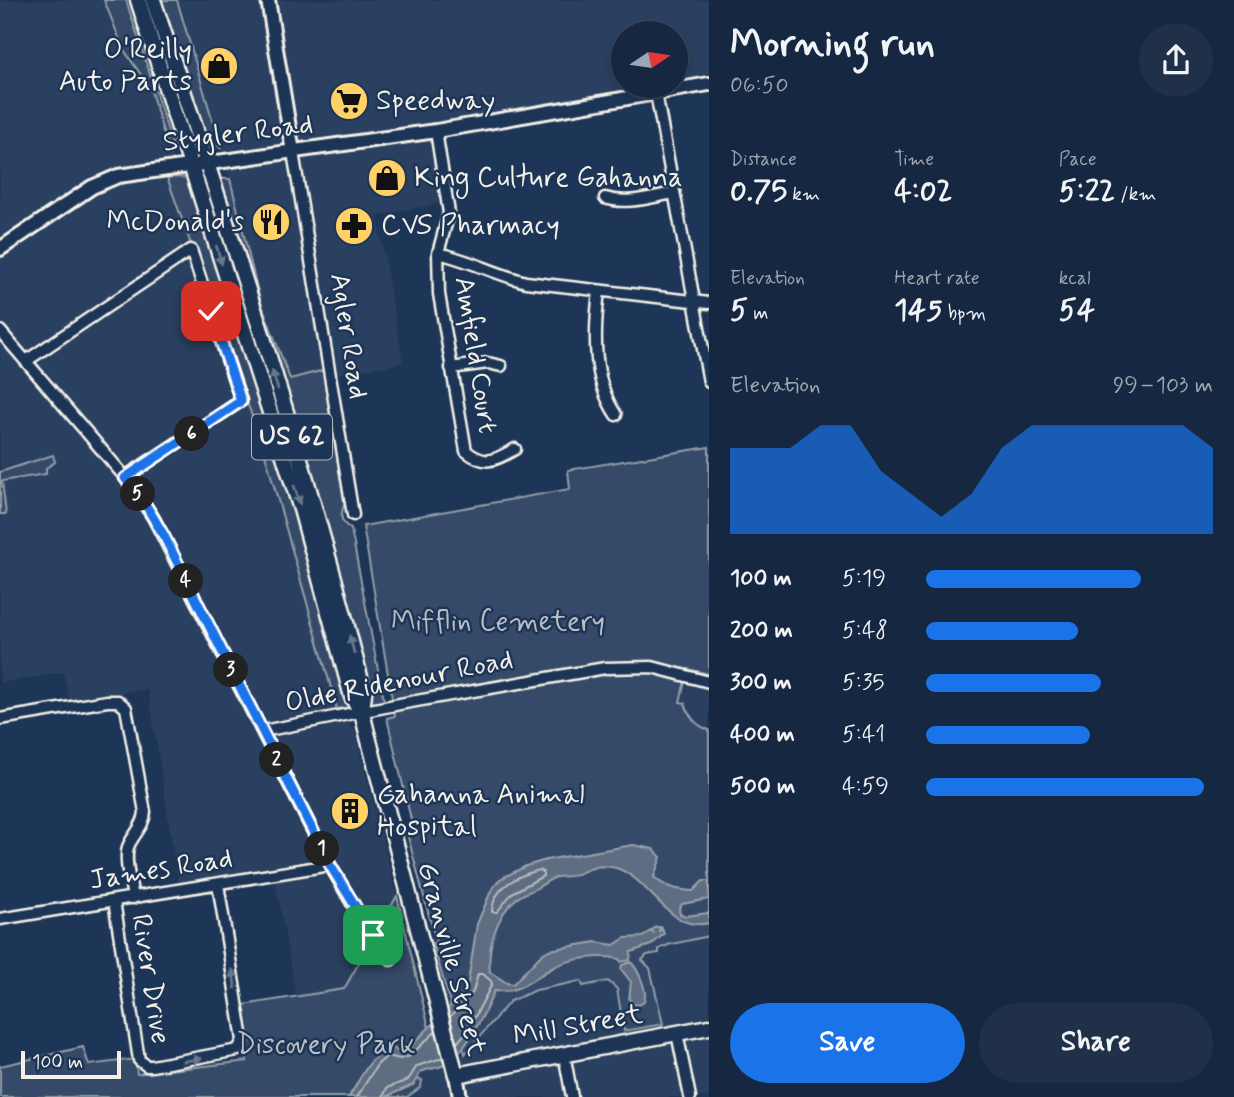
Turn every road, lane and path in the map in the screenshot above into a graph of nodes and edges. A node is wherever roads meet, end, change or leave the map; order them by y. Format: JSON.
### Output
{"nodes":[{"id":1,"x":138,"y":0,"type":"edge"},
{"id":2,"x":153,"y":0,"type":"edge"},
{"id":3,"x":268,"y":0,"type":"edge"},
{"id":4,"x":709,"y":84,"type":"edge"},
{"id":5,"x":688,"y":88,"type":"edge"},
{"id":6,"x":627,"y":98,"type":"edge"},
{"id":7,"x":657,"y":98,"type":"edge"},
{"id":8,"x":436,"y":131,"type":"junction"},
{"id":9,"x":293,"y":152,"type":"junction"},
{"id":10,"x":207,"y":164,"type":"junction"},
{"id":11,"x":192,"y":167,"type":"junction"},
{"id":12,"x":674,"y":193,"type":"junction"},
{"id":13,"x":605,"y":198,"type":"dead end"},
{"id":14,"x":0,"y":249,"type":"edge"},
{"id":15,"x":438,"y":253,"type":"junction"},
{"id":16,"x":599,"y":291,"type":"junction"},
{"id":17,"x":694,"y":302,"type":"junction"},
{"id":18,"x":709,"y":303,"type":"edge"},
{"id":19,"x":0,"y":331,"type":"edge"},
{"id":20,"x":26,"y":361,"type":"junction"},
{"id":21,"x":501,"y":366,"type":"dead end"},
{"id":22,"x":451,"y":368,"type":"junction"},
{"id":23,"x":709,"y":382,"type":"edge"},
{"id":24,"x":616,"y":415,"type":"dead end"},
{"id":25,"x":515,"y":449,"type":"dead end"},
{"id":26,"x":125,"y":478,"type":"junction"},
{"id":27,"x":353,"y":515,"type":"dead end"},
{"id":28,"x":709,"y":682,"type":"edge"},
{"id":29,"x":362,"y":712,"type":"junction"},
{"id":30,"x":0,"y":719,"type":"edge"},
{"id":31,"x":263,"y":731,"type":"junction"},
{"id":32,"x":330,"y":865,"type":"junction"},
{"id":33,"x":218,"y":884,"type":"junction"},
{"id":34,"x":133,"y":898,"type":"junction"},
{"id":35,"x":114,"y":901,"type":"junction"},
{"id":36,"x":0,"y":918,"type":"edge"},
{"id":37,"x":391,"y":960,"type":"dead end"},
{"id":38,"x":709,"y":1027,"type":"edge"},
{"id":39,"x":677,"y":1033,"type":"junction"},
{"id":40,"x":564,"y":1054,"type":"junction"},
{"id":41,"x":455,"y":1071,"type":"junction"},
{"id":42,"x":460,"y":1097,"type":"edge"},
{"id":43,"x":572,"y":1097,"type":"edge"},
{"id":44,"x":690,"y":1097,"type":"edge"}],
"edges":[{"from":1,"to":11,"type":"highway","number":"US 62"},
{"from":2,"to":10,"type":"highway","number":"US 62"},
{"from":3,"to":9,"type":"main road","name":"Agler Road"},
{"from":4,"to":5,"type":"main road","name":"Stygler Road"},
{"from":6,"to":8,"type":"main road","name":"Stygler Road"},
{"from":7,"to":12,"type":"street"},
{"from":8,"to":9,"type":"main road","name":"Stygler Road"},
{"from":8,"to":15,"type":"street","name":"Amfield Court"},
{"from":9,"to":10,"type":"main road","name":"Stygler Road"},
{"from":9,"to":27,"type":"street","name":"Agler Road"},
{"from":10,"to":11,"type":"main road","name":"Stygler Road"},
{"from":29,"to":10,"type":"highway","number":"US 62","one_way":true},
{"from":11,"to":14,"type":"main road","name":"Stygler Road"},
{"from":11,"to":29,"type":"highway","number":"US 62","one_way":true},
{"from":12,"to":13,"type":"street"},
{"from":12,"to":17,"type":"street"},
{"from":15,"to":16,"type":"street"},
{"from":15,"to":22,"type":"street","name":"Amfield Court"},
{"from":16,"to":17,"type":"street"},
{"from":16,"to":24,"type":"street"},
{"from":17,"to":18,"type":"street"},
{"from":17,"to":23,"type":"street"},
{"from":19,"to":20,"type":"street"},
{"from":20,"to":26,"type":"street"},
{"from":20,"to":26,"type":"street"},
{"from":21,"to":22,"type":"street"},
{"from":22,"to":25,"type":"street","name":"Amfield Court"},
{"from":26,"to":31,"type":"street"},
{"from":28,"to":29,"type":"street","name":"Olde Ridenour Road"},
{"from":29,"to":31,"type":"street","name":"Olde Ridenour Road"},
{"from":29,"to":41,"type":"highway","name":"Granville Street","number":"US 62"},
{"from":30,"to":34,"type":"street"},
{"from":31,"to":32,"type":"street"},
{"from":32,"to":33,"type":"street","name":"James Road"},
{"from":32,"to":37,"type":"street"},
{"from":33,"to":34,"type":"street","name":"James Road"},
{"from":35,"to":33,"type":"street","name":"River Drive","one_way":true},
{"from":34,"to":35,"type":"street","name":"James Road"},
{"from":35,"to":36,"type":"street","name":"James Road"},
{"from":38,"to":39,"type":"highway","name":"Mill Street"},
{"from":39,"to":40,"type":"highway","name":"Mill Street"},
{"from":39,"to":44,"type":"street"},
{"from":40,"to":41,"type":"highway","name":"Mill Street"},
{"from":40,"to":43,"type":"street"},
{"from":41,"to":42,"type":"main road","name":"Granville Street"}]}
